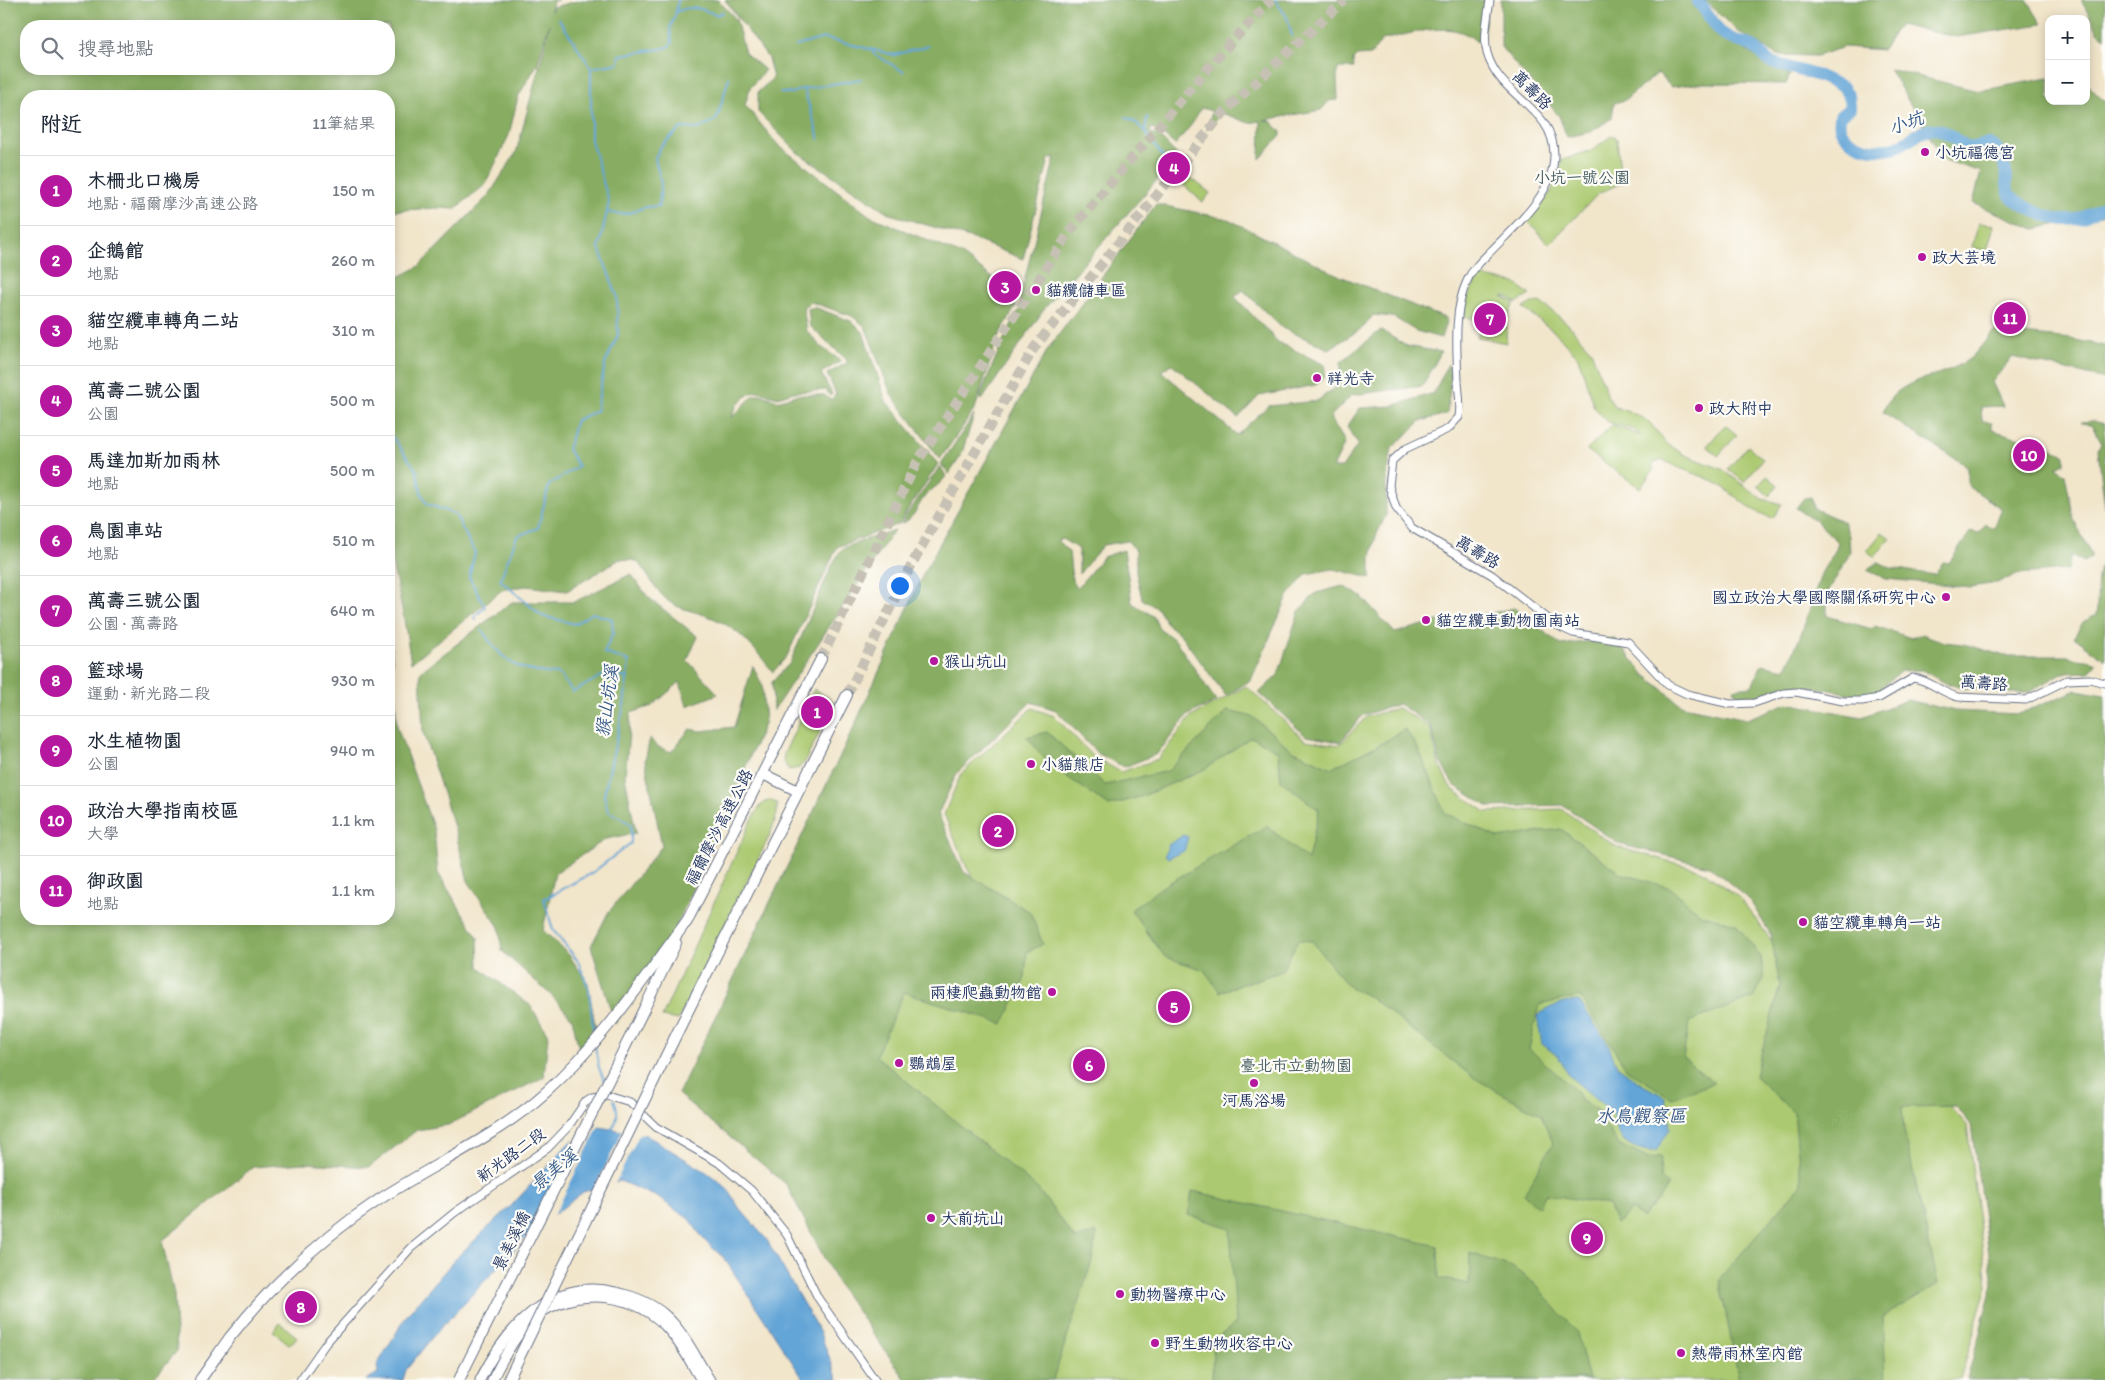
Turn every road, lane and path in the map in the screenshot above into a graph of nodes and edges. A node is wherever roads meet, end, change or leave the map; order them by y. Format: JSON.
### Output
{"nodes":[{"id":1,"x":1490,"y":0,"type":"edge"},
{"id":2,"x":821,"y":659,"type":"tunnel mouth"},
{"id":3,"x":2105,"y":683,"type":"edge"},
{"id":4,"x":848,"y":695,"type":"tunnel mouth"},
{"id":5,"x":763,"y":774,"type":"junction"},
{"id":6,"x":798,"y":791,"type":"junction"},
{"id":7,"x":689,"y":918,"type":"junction"},
{"id":8,"x":644,"y":1009,"type":"joint"},
{"id":9,"x":200,"y":1380,"type":"edge"},
{"id":10,"x":300,"y":1380,"type":"edge"},
{"id":11,"x":460,"y":1380,"type":"edge"},
{"id":12,"x":480,"y":1380,"type":"edge"},
{"id":13,"x":492,"y":1380,"type":"edge"},
{"id":14,"x":508,"y":1380,"type":"edge"},
{"id":15,"x":701,"y":1380,"type":"edge"},
{"id":16,"x":710,"y":1380,"type":"edge"},
{"id":17,"x":875,"y":1380,"type":"edge"}],
"edges":[{"from":1,"to":3,"type":"street","name":"萬壽路"},
{"from":2,"to":5,"type":"highway","name":"福爾摩沙高速公路"},
{"from":4,"to":6,"type":"highway"},
{"from":5,"to":6,"type":"highway"},
{"from":5,"to":7,"type":"highway","name":"福爾摩沙高速公路"},
{"from":6,"to":14,"type":"highway","bridge":true},
{"from":7,"to":8,"type":"highway","name":"福爾摩沙高速公路"},
{"from":7,"to":9,"type":"highway"},
{"from":8,"to":11,"type":"highway","name":"景美溪橋","bridge":true},
{"from":10,"to":17,"type":"street","name":"新光路二段"},
{"from":12,"to":16,"type":"main road"},
{"from":13,"to":15,"type":"main road"}]}
